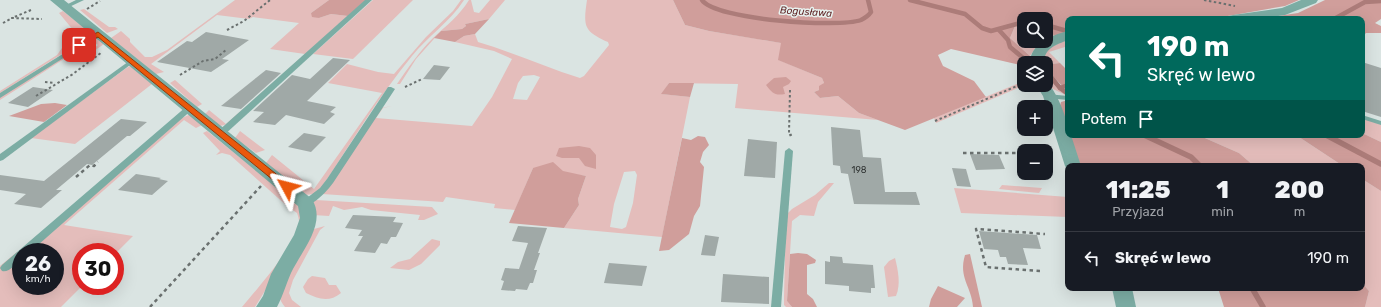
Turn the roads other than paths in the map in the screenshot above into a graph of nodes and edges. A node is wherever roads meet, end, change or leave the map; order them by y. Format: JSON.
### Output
{"nodes":[{"id":1,"x":80,"y":0,"type":"edge"},
{"id":2,"x":369,"y":0,"type":"edge"},
{"id":3,"x":1312,"y":0,"type":"edge"},
{"id":4,"x":61,"y":4,"type":"edge"},
{"id":5,"x":1252,"y":16,"type":"edge"},
{"id":6,"x":98,"y":34,"type":"junction"},
{"id":7,"x":1065,"y":36,"type":"edge"},
{"id":8,"x":1036,"y":56,"type":"edge"},
{"id":9,"x":132,"y":61,"type":"junction"},
{"id":10,"x":391,"y":89,"type":"dead end"},
{"id":11,"x":1048,"y":92,"type":"edge"},
{"id":12,"x":1052,"y":92,"type":"edge"},
{"id":13,"x":0,"y":96,"type":"edge"},
{"id":14,"x":1065,"y":97,"type":"edge"},
{"id":15,"x":190,"y":108,"type":"junction"},
{"id":16,"x":1365,"y":118,"type":"edge"},
{"id":17,"x":1381,"y":123,"type":"edge"},
{"id":18,"x":220,"y":134,"type":"junction"},
{"id":19,"x":789,"y":152,"type":"dead end"},
{"id":20,"x":0,"y":158,"type":"edge"},
{"id":21,"x":1072,"y":163,"type":"edge"},
{"id":22,"x":306,"y":203,"type":"junction"},
{"id":23,"x":34,"y":243,"type":"edge"},
{"id":24,"x":12,"y":262,"type":"edge"},
{"id":25,"x":5,"y":268,"type":"dead end"},
{"id":26,"x":1123,"y":291,"type":"edge"},
{"id":27,"x":270,"y":305,"type":"edge"},
{"id":28,"x":776,"y":307,"type":"edge"},
{"id":29,"x":1126,"y":307,"type":"edge"}],
"edges":[{"from":1,"to":4,"type":"lane"},
{"from":2,"to":18,"type":"lane"},
{"from":3,"to":5,"type":"street"},
{"from":4,"to":6,"type":"street"},
{"from":6,"to":9,"type":"street"},
{"from":6,"to":13,"type":"lane"},
{"from":7,"to":8,"type":"street"},
{"from":9,"to":15,"type":"street"},
{"from":9,"to":20,"type":"lane"},
{"from":10,"to":22,"type":"lane"},
{"from":11,"to":21,"type":"street"},
{"from":12,"to":14,"type":"lane"},
{"from":15,"to":18,"type":"street"},
{"from":15,"to":23,"type":"lane"},
{"from":16,"to":17,"type":"lane"},
{"from":18,"to":22,"type":"street"},
{"from":19,"to":28,"type":"lane"},
{"from":22,"to":27,"type":"street"},
{"from":24,"to":25,"type":"lane"},
{"from":26,"to":29,"type":"street"}]}
